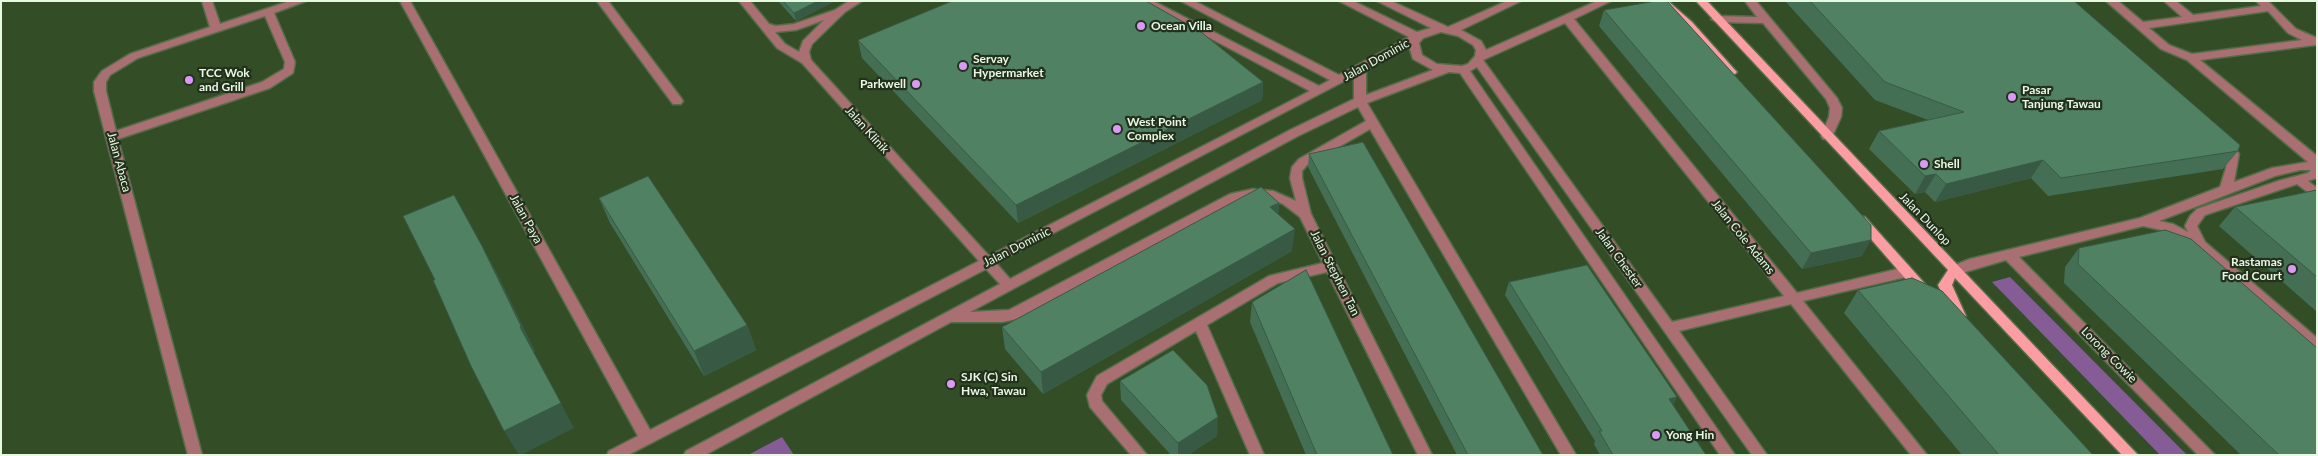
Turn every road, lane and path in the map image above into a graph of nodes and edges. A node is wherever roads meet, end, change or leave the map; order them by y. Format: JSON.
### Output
{"nodes":[{"id":1,"x":207,"y":1,"type":"edge"},
{"id":2,"x":301,"y":1,"type":"edge"},
{"id":3,"x":405,"y":1,"type":"edge"},
{"id":4,"x":602,"y":1,"type":"edge"},
{"id":5,"x":744,"y":1,"type":"edge"},
{"id":6,"x":857,"y":1,"type":"edge"},
{"id":7,"x":1145,"y":1,"type":"edge"},
{"id":8,"x":1186,"y":1,"type":"edge"},
{"id":9,"x":1344,"y":1,"type":"edge"},
{"id":10,"x":1382,"y":1,"type":"edge"},
{"id":11,"x":1516,"y":1,"type":"edge"},
{"id":12,"x":1606,"y":1,"type":"edge"},
{"id":13,"x":1662,"y":1,"type":"edge"},
{"id":14,"x":1701,"y":1,"type":"edge"},
{"id":15,"x":1750,"y":1,"type":"edge"},
{"id":16,"x":2111,"y":1,"type":"edge"},
{"id":17,"x":2169,"y":1,"type":"edge"},
{"id":18,"x":2265,"y":4,"type":"edge"},
{"id":19,"x":841,"y":10,"type":"junction"},
{"id":20,"x":268,"y":12,"type":"junction"},
{"id":21,"x":1566,"y":18,"type":"junction"},
{"id":22,"x":1716,"y":19,"type":"junction"},
{"id":23,"x":2191,"y":19,"type":"junction"},
{"id":24,"x":1766,"y":20,"type":"junction"},
{"id":25,"x":2140,"y":26,"type":"junction"},
{"id":26,"x":765,"y":27,"type":"junction"},
{"id":27,"x":216,"y":29,"type":"junction"},
{"id":28,"x":1446,"y":30,"type":"junction"},
{"id":29,"x":1418,"y":37,"type":"junction"},
{"id":30,"x":2316,"y":42,"type":"edge"},
{"id":31,"x":2191,"y":58,"type":"junction"},
{"id":32,"x":1479,"y":59,"type":"junction"},
{"id":33,"x":806,"y":61,"type":"junction"},
{"id":34,"x":1360,"y":68,"type":"junction"},
{"id":35,"x":1446,"y":70,"type":"junction"},
{"id":36,"x":1463,"y":70,"type":"junction"},
{"id":37,"x":1340,"y":80,"type":"junction"},
{"id":38,"x":1741,"y":84,"type":"edge"},
{"id":39,"x":1319,"y":91,"type":"junction"},
{"id":40,"x":677,"y":101,"type":"dead end"},
{"id":41,"x":1360,"y":101,"type":"junction"},
{"id":42,"x":1373,"y":122,"type":"junction"},
{"id":43,"x":2215,"y":132,"type":"edge"},
{"id":44,"x":1827,"y":136,"type":"junction"},
{"id":45,"x":112,"y":137,"type":"junction"},
{"id":46,"x":2317,"y":165,"type":"edge"},
{"id":47,"x":2317,"y":171,"type":"edge"},
{"id":48,"x":2298,"y":179,"type":"junction"},
{"id":49,"x":2226,"y":189,"type":"junction"},
{"id":50,"x":2317,"y":195,"type":"edge"},
{"id":51,"x":1853,"y":212,"type":"edge"},
{"id":52,"x":1305,"y":214,"type":"junction"},
{"id":53,"x":2143,"y":222,"type":"junction"},
{"id":54,"x":2202,"y":246,"type":"junction"},
{"id":55,"x":2009,"y":255,"type":"junction"},
{"id":56,"x":986,"y":263,"type":"junction"},
{"id":57,"x":1332,"y":266,"type":"junction"},
{"id":58,"x":1956,"y":270,"type":"junction"},
{"id":59,"x":1906,"y":272,"type":"junction"},
{"id":60,"x":1008,"y":286,"type":"junction"},
{"id":61,"x":1793,"y":298,"type":"junction"},
{"id":62,"x":1932,"y":300,"type":"edge"},
{"id":63,"x":1944,"y":314,"type":"edge"},
{"id":64,"x":949,"y":317,"type":"junction"},
{"id":65,"x":1199,"y":322,"type":"junction"},
{"id":66,"x":1669,"y":328,"type":"junction"},
{"id":67,"x":2317,"y":346,"type":"edge"},
{"id":68,"x":647,"y":438,"type":"junction"},
{"id":69,"x":195,"y":455,"type":"edge"},
{"id":70,"x":614,"y":455,"type":"edge"},
{"id":71,"x":691,"y":455,"type":"edge"},
{"id":72,"x":1140,"y":455,"type":"edge"},
{"id":73,"x":1257,"y":455,"type":"edge"},
{"id":74,"x":1425,"y":455,"type":"edge"},
{"id":75,"x":1569,"y":455,"type":"edge"},
{"id":76,"x":1728,"y":455,"type":"edge"},
{"id":77,"x":1760,"y":455,"type":"edge"},
{"id":78,"x":1920,"y":455,"type":"edge"},
{"id":79,"x":2131,"y":455,"type":"edge"},
{"id":80,"x":2208,"y":455,"type":"edge"}],
"edges":[{"from":1,"to":27,"type":"street"},
{"from":2,"to":20,"type":"street","name":"Jalan Abaca"},
{"from":3,"to":68,"type":"street","name":"Jalan Paya"},
{"from":4,"to":40,"type":"street"},
{"from":5,"to":26,"type":"street","name":"Jalan Klinik"},
{"from":6,"to":19,"type":"street"},
{"from":7,"to":39,"type":"street"},
{"from":8,"to":37,"type":"street"},
{"from":9,"to":29,"type":"street"},
{"from":10,"to":28,"type":"street"},
{"from":11,"to":28,"type":"street"},
{"from":12,"to":21,"type":"street"},
{"from":13,"to":38,"type":"main road"},
{"from":14,"to":22,"type":"main road","name":"Jalan Dunlop"},
{"from":15,"to":24,"type":"street"},
{"from":16,"to":25,"type":"street"},
{"from":17,"to":23,"type":"street"},
{"from":18,"to":23,"type":"street"},
{"from":18,"to":30,"type":"street"},
{"from":19,"to":26,"type":"street"},
{"from":19,"to":33,"type":"street"},
{"from":20,"to":27,"type":"street","name":"Jalan Abaca"},
{"from":20,"to":45,"type":"street"},
{"from":21,"to":32,"type":"street"},
{"from":21,"to":61,"type":"street","name":"Jalan Cole Adams"},
{"from":22,"to":24,"type":"street"},
{"from":22,"to":44,"type":"main road","name":"Jalan Dunlop"},
{"from":23,"to":25,"type":"street"},
{"from":24,"to":44,"type":"street"},
{"from":25,"to":31,"type":"street"},
{"from":26,"to":33,"type":"street","name":"Jalan Klinik"},
{"from":27,"to":45,"type":"street","name":"Jalan Abaca"},
{"from":28,"to":29,"type":"street"},
{"from":28,"to":32,"type":"street"},
{"from":29,"to":34,"type":"street","name":"Jalan Dominic"},
{"from":29,"to":35,"type":"street"},
{"from":30,"to":31,"type":"street"},
{"from":31,"to":46,"type":"street"},
{"from":32,"to":36,"type":"street"},
{"from":32,"to":66,"type":"street","name":"Jalan Chester"},
{"from":33,"to":56,"type":"street","name":"Jalan Klinik"},
{"from":34,"to":37,"type":"street","name":"Jalan Dominic"},
{"from":34,"to":41,"type":"street"},
{"from":35,"to":36,"type":"street"},
{"from":35,"to":41,"type":"street"},
{"from":36,"to":76,"type":"street","name":"Jalan Chester"},
{"from":37,"to":39,"type":"street","name":"Jalan Dominic"},
{"from":39,"to":56,"type":"street","name":"Jalan Dominic"},
{"from":41,"to":42,"type":"street"},
{"from":41,"to":60,"type":"street"},
{"from":42,"to":52,"type":"street","name":"Jalan Stephen Tan"},
{"from":42,"to":75,"type":"street"},
{"from":43,"to":49,"type":"street"},
{"from":44,"to":58,"type":"main road","name":"Jalan Dunlop"},
{"from":45,"to":69,"type":"street","name":"Jalan Abaca"},
{"from":46,"to":49,"type":"street"},
{"from":47,"to":48,"type":"street"},
{"from":48,"to":50,"type":"street"},
{"from":48,"to":54,"type":"street"},
{"from":49,"to":53,"type":"street"},
{"from":51,"to":59,"type":"main road"},
{"from":52,"to":57,"type":"street","name":"Jalan Stephen Tan"},
{"from":52,"to":64,"type":"street"},
{"from":53,"to":54,"type":"street"},
{"from":53,"to":55,"type":"street"},
{"from":54,"to":67,"type":"street"},
{"from":55,"to":58,"type":"street"},
{"from":55,"to":80,"type":"street","name":"Lorong Cowie"},
{"from":56,"to":60,"type":"street","name":"Jalan Klinik"},
{"from":56,"to":68,"type":"street","name":"Jalan Dominic"},
{"from":57,"to":65,"type":"street"},
{"from":57,"to":74,"type":"street","name":"Jalan Stephen Tan"},
{"from":58,"to":63,"type":"main road"},
{"from":58,"to":79,"type":"main road","name":"Jalan Dunlop"},
{"from":59,"to":61,"type":"street"},
{"from":59,"to":62,"type":"main road"},
{"from":60,"to":64,"type":"street"},
{"from":61,"to":66,"type":"street"},
{"from":61,"to":78,"type":"street","name":"Jalan Cole Adams"},
{"from":64,"to":71,"type":"street"},
{"from":65,"to":72,"type":"street"},
{"from":65,"to":73,"type":"street"},
{"from":66,"to":77,"type":"street","name":"Jalan Chester"},
{"from":68,"to":70,"type":"street","name":"Jalan Dominic"}]}
